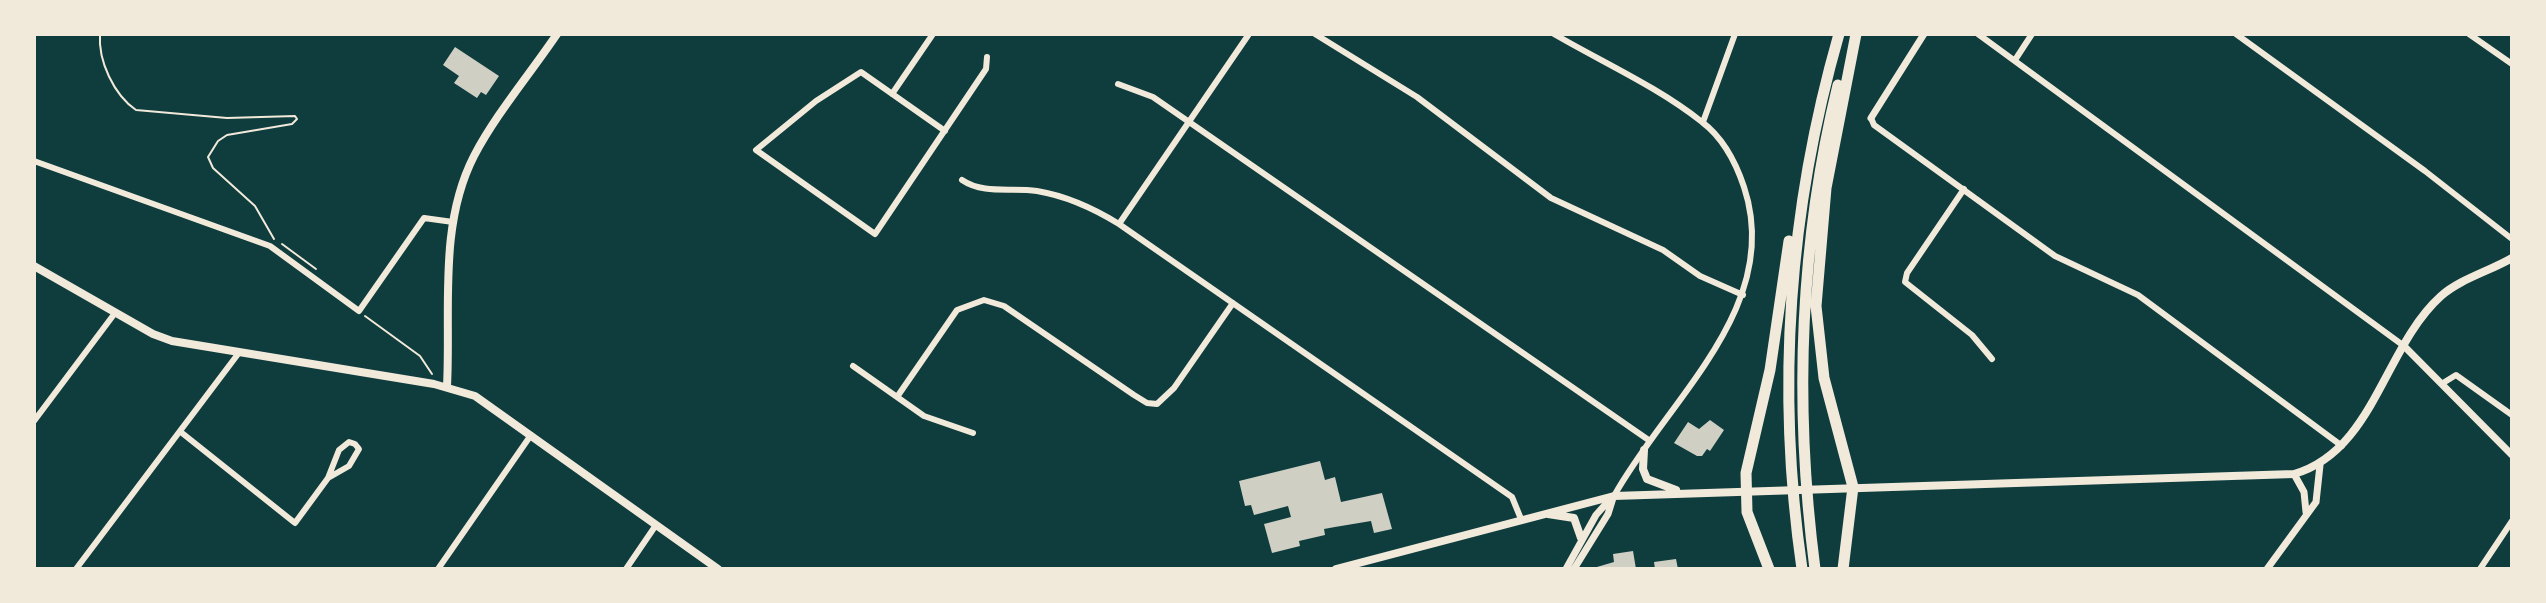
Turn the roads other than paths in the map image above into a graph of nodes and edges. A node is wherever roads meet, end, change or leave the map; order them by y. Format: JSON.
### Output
{"nodes":[{"id":1,"x":557,"y":34,"type":"edge"},
{"id":2,"x":933,"y":34,"type":"edge"},
{"id":3,"x":1249,"y":34,"type":"edge"},
{"id":4,"x":1315,"y":34,"type":"edge"},
{"id":5,"x":1554,"y":34,"type":"edge"},
{"id":6,"x":1735,"y":34,"type":"edge"},
{"id":7,"x":1839,"y":34,"type":"edge"},
{"id":8,"x":1854,"y":34,"type":"edge"},
{"id":9,"x":1924,"y":34,"type":"edge"},
{"id":10,"x":1978,"y":34,"type":"edge"},
{"id":11,"x":2032,"y":34,"type":"edge"},
{"id":12,"x":2236,"y":34,"type":"edge"},
{"id":13,"x":2469,"y":34,"type":"edge"},
{"id":14,"x":987,"y":57,"type":"dead end"},
{"id":15,"x":2015,"y":60,"type":"junction"},
{"id":16,"x":2512,"y":64,"type":"edge"},
{"id":17,"x":1830,"y":66,"type":"junction"},
{"id":18,"x":1118,"y":84,"type":"dead end"},
{"id":19,"x":892,"y":94,"type":"junction"},
{"id":20,"x":1871,"y":118,"type":"joint"},
{"id":21,"x":1190,"y":122,"type":"junction"},
{"id":22,"x":1703,"y":122,"type":"junction"},
{"id":23,"x":945,"y":131,"type":"junction"},
{"id":24,"x":34,"y":161,"type":"edge"},
{"id":25,"x":962,"y":180,"type":"dead end"},
{"id":26,"x":1964,"y":189,"type":"junction"},
{"id":27,"x":453,"y":222,"type":"junction"},
{"id":28,"x":1119,"y":224,"type":"junction"},
{"id":29,"x":2512,"y":239,"type":"edge"},
{"id":30,"x":2512,"y":258,"type":"edge"},
{"id":31,"x":34,"y":266,"type":"edge"},
{"id":32,"x":1743,"y":295,"type":"junction"},
{"id":33,"x":1233,"y":303,"type":"junction"},
{"id":34,"x":115,"y":313,"type":"junction"},
{"id":35,"x":2404,"y":346,"type":"junction"},
{"id":36,"x":238,"y":354,"type":"junction"},
{"id":37,"x":1992,"y":359,"type":"dead end"},
{"id":38,"x":853,"y":366,"type":"dead end"},
{"id":39,"x":2443,"y":383,"type":"junction"},
{"id":40,"x":447,"y":386,"type":"junction"},
{"id":41,"x":897,"y":397,"type":"junction"},
{"id":42,"x":2512,"y":415,"type":"edge"},
{"id":43,"x":34,"y":421,"type":"edge"},
{"id":44,"x":182,"y":433,"type":"junction"},
{"id":45,"x":973,"y":433,"type":"dead end"},
{"id":46,"x":531,"y":435,"type":"junction"},
{"id":47,"x":1650,"y":441,"type":"junction"},
{"id":48,"x":2342,"y":446,"type":"junction"},
{"id":49,"x":1644,"y":450,"type":"junction"},
{"id":50,"x":2512,"y":455,"type":"edge"},
{"id":51,"x":2320,"y":465,"type":"junction"},
{"id":52,"x":2294,"y":474,"type":"junction"},
{"id":53,"x":328,"y":478,"type":"junction"},
{"id":54,"x":1853,"y":487,"type":"junction"},
{"id":55,"x":1753,"y":490,"type":"junction"},
{"id":56,"x":1681,"y":492,"type":"junction"},
{"id":57,"x":1614,"y":496,"type":"junction"},
{"id":58,"x":2306,"y":512,"type":"junction"},
{"id":59,"x":1539,"y":514,"type":"junction"},
{"id":60,"x":1521,"y":519,"type":"junction"},
{"id":61,"x":2512,"y":521,"type":"edge"},
{"id":62,"x":656,"y":525,"type":"junction"},
{"id":63,"x":1581,"y":538,"type":"junction"},
{"id":64,"x":1348,"y":568,"type":"edge"},
{"id":65,"x":76,"y":569,"type":"edge"},
{"id":66,"x":438,"y":569,"type":"edge"},
{"id":67,"x":626,"y":569,"type":"edge"},
{"id":68,"x":718,"y":569,"type":"edge"},
{"id":69,"x":1336,"y":569,"type":"edge"},
{"id":70,"x":1566,"y":569,"type":"edge"},
{"id":71,"x":1574,"y":569,"type":"edge"},
{"id":72,"x":1769,"y":569,"type":"edge"},
{"id":73,"x":1802,"y":569,"type":"edge"},
{"id":74,"x":1815,"y":569,"type":"edge"},
{"id":75,"x":1843,"y":569,"type":"edge"},
{"id":76,"x":2267,"y":569,"type":"edge"},
{"id":77,"x":2480,"y":569,"type":"edge"}],
"edges":[{"from":1,"to":27,"type":"main road"},
{"from":2,"to":19,"type":"street"},
{"from":3,"to":21,"type":"street"},
{"from":4,"to":32,"type":"street"},
{"from":5,"to":22,"type":"street"},
{"from":6,"to":22,"type":"street"},
{"from":7,"to":17,"type":"highway"},
{"from":8,"to":54,"type":"highway"},
{"from":8,"to":74,"type":"highway"},
{"from":9,"to":20,"type":"street"},
{"from":10,"to":15,"type":"street"},
{"from":11,"to":15,"type":"street"},
{"from":12,"to":29,"type":"street"},
{"from":13,"to":16,"type":"street"},
{"from":14,"to":23,"type":"street"},
{"from":15,"to":35,"type":"street"},
{"from":17,"to":55,"type":"highway"},
{"from":17,"to":73,"type":"highway"},
{"from":18,"to":21,"type":"street"},
{"from":19,"to":23,"type":"street"},
{"from":19,"to":23,"type":"street"},
{"from":20,"to":26,"type":"street"},
{"from":21,"to":28,"type":"street"},
{"from":21,"to":47,"type":"street"},
{"from":22,"to":32,"type":"street"},
{"from":24,"to":27,"type":"street"},
{"from":25,"to":28,"type":"street"},
{"from":26,"to":37,"type":"street"},
{"from":26,"to":48,"type":"street"},
{"from":27,"to":40,"type":"main road"},
{"from":28,"to":33,"type":"street"},
{"from":30,"to":35,"type":"main road"},
{"from":31,"to":34,"type":"main road"},
{"from":32,"to":47,"type":"street"},
{"from":33,"to":41,"type":"street"},
{"from":33,"to":60,"type":"street"},
{"from":34,"to":36,"type":"main road"},
{"from":34,"to":43,"type":"street"},
{"from":35,"to":39,"type":"street"},
{"from":35,"to":48,"type":"main road"},
{"from":36,"to":40,"type":"main road"},
{"from":36,"to":44,"type":"street"},
{"from":38,"to":41,"type":"street"},
{"from":39,"to":42,"type":"street"},
{"from":39,"to":50,"type":"street"},
{"from":40,"to":46,"type":"main road"},
{"from":41,"to":45,"type":"street"},
{"from":44,"to":53,"type":"street"},
{"from":44,"to":65,"type":"street"},
{"from":46,"to":62,"type":"main road"},
{"from":46,"to":66,"type":"street"},
{"from":47,"to":49,"type":"street"},
{"from":48,"to":51,"type":"main road"},
{"from":49,"to":56,"type":"main road"},
{"from":49,"to":57,"type":"street"},
{"from":51,"to":52,"type":"main road"},
{"from":51,"to":58,"type":"street"},
{"from":52,"to":54,"type":"main road"},
{"from":52,"to":58,"type":"street"},
{"from":53,"to":53,"type":"street"},
{"from":54,"to":55,"type":"main road"},
{"from":54,"to":75,"type":"highway"},
{"from":55,"to":56,"type":"main road"},
{"from":55,"to":72,"type":"highway"},
{"from":56,"to":57,"type":"main road"},
{"from":57,"to":59,"type":"main road"},
{"from":57,"to":63,"type":"street"},
{"from":57,"to":71,"type":"street"},
{"from":58,"to":76,"type":"street"},
{"from":59,"to":60,"type":"main road"},
{"from":59,"to":63,"type":"main road"},
{"from":60,"to":64,"type":"main road"},
{"from":61,"to":77,"type":"street"},
{"from":62,"to":67,"type":"street"},
{"from":62,"to":68,"type":"main road"},
{"from":63,"to":70,"type":"street"},
{"from":64,"to":69,"type":"main road"}]}
